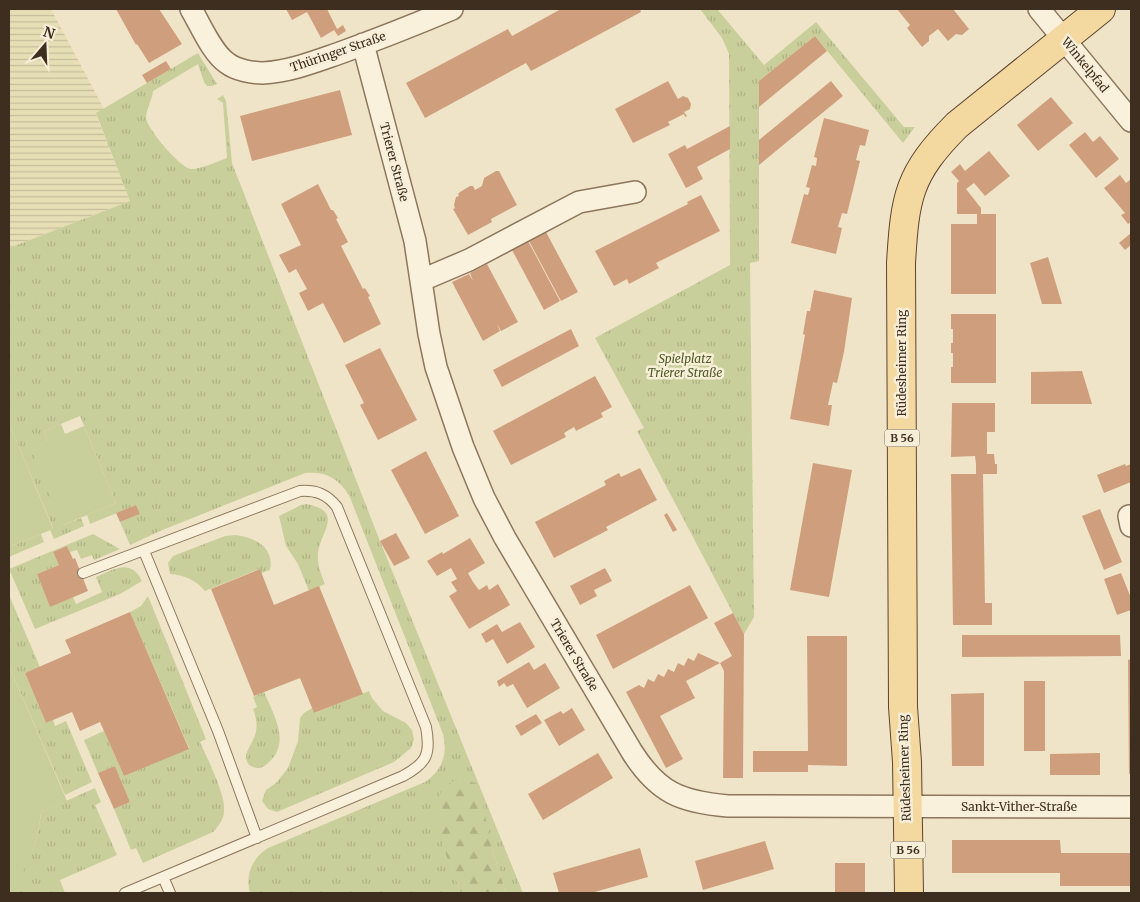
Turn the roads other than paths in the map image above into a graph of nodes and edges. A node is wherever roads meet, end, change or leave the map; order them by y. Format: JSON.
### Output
{"nodes":[{"id":1,"x":191,"y":9,"type":"edge"},
{"id":2,"x":452,"y":9,"type":"edge"},
{"id":3,"x":1039,"y":9,"type":"edge"},
{"id":4,"x":1101,"y":9,"type":"edge"},
{"id":5,"x":1064,"y":38,"type":"junction"},
{"id":6,"x":363,"y":44,"type":"junction"},
{"id":7,"x":1131,"y":121,"type":"edge"},
{"id":8,"x":635,"y":192,"type":"dead end"},
{"id":9,"x":422,"y":280,"type":"junction"},
{"id":10,"x":144,"y":551,"type":"junction"},
{"id":11,"x":84,"y":573,"type":"dead end"},
{"id":12,"x":907,"y":807,"type":"junction"},
{"id":13,"x":1131,"y":807,"type":"edge"},
{"id":14,"x":257,"y":838,"type":"junction"},
{"id":15,"x":163,"y":877,"type":"junction"},
{"id":16,"x":125,"y":893,"type":"edge"},
{"id":17,"x":170,"y":893,"type":"edge"},
{"id":18,"x":909,"y":893,"type":"edge"}],
"edges":[{"from":1,"to":6,"type":"street","name":"Thüringer Straße"},
{"from":2,"to":6,"type":"street","name":"Thüringer Straße"},
{"from":3,"to":5,"type":"street","name":"Winkelpfad"},
{"from":4,"to":5,"type":"main road","name":"Rüdesheimer Ring","number":"B 56"},
{"from":5,"to":7,"type":"street","name":"Winkelpfad"},
{"from":5,"to":12,"type":"main road","name":"Rüdesheimer Ring","number":"B 56"},
{"from":6,"to":9,"type":"street","name":"Trierer Straße"},
{"from":8,"to":9,"type":"street"},
{"from":9,"to":12,"type":"street","name":"Trierer Straße"},
{"from":10,"to":11,"type":"lane"},
{"from":10,"to":14,"type":"lane"},
{"from":10,"to":14,"type":"lane"},
{"from":12,"to":13,"type":"street","name":"Sankt-Vither-Straße"},
{"from":12,"to":18,"type":"main road","name":"Rüdesheimer Ring","number":"B 56"},
{"from":14,"to":15,"type":"lane"},
{"from":15,"to":16,"type":"lane"},
{"from":15,"to":17,"type":"lane"}]}
